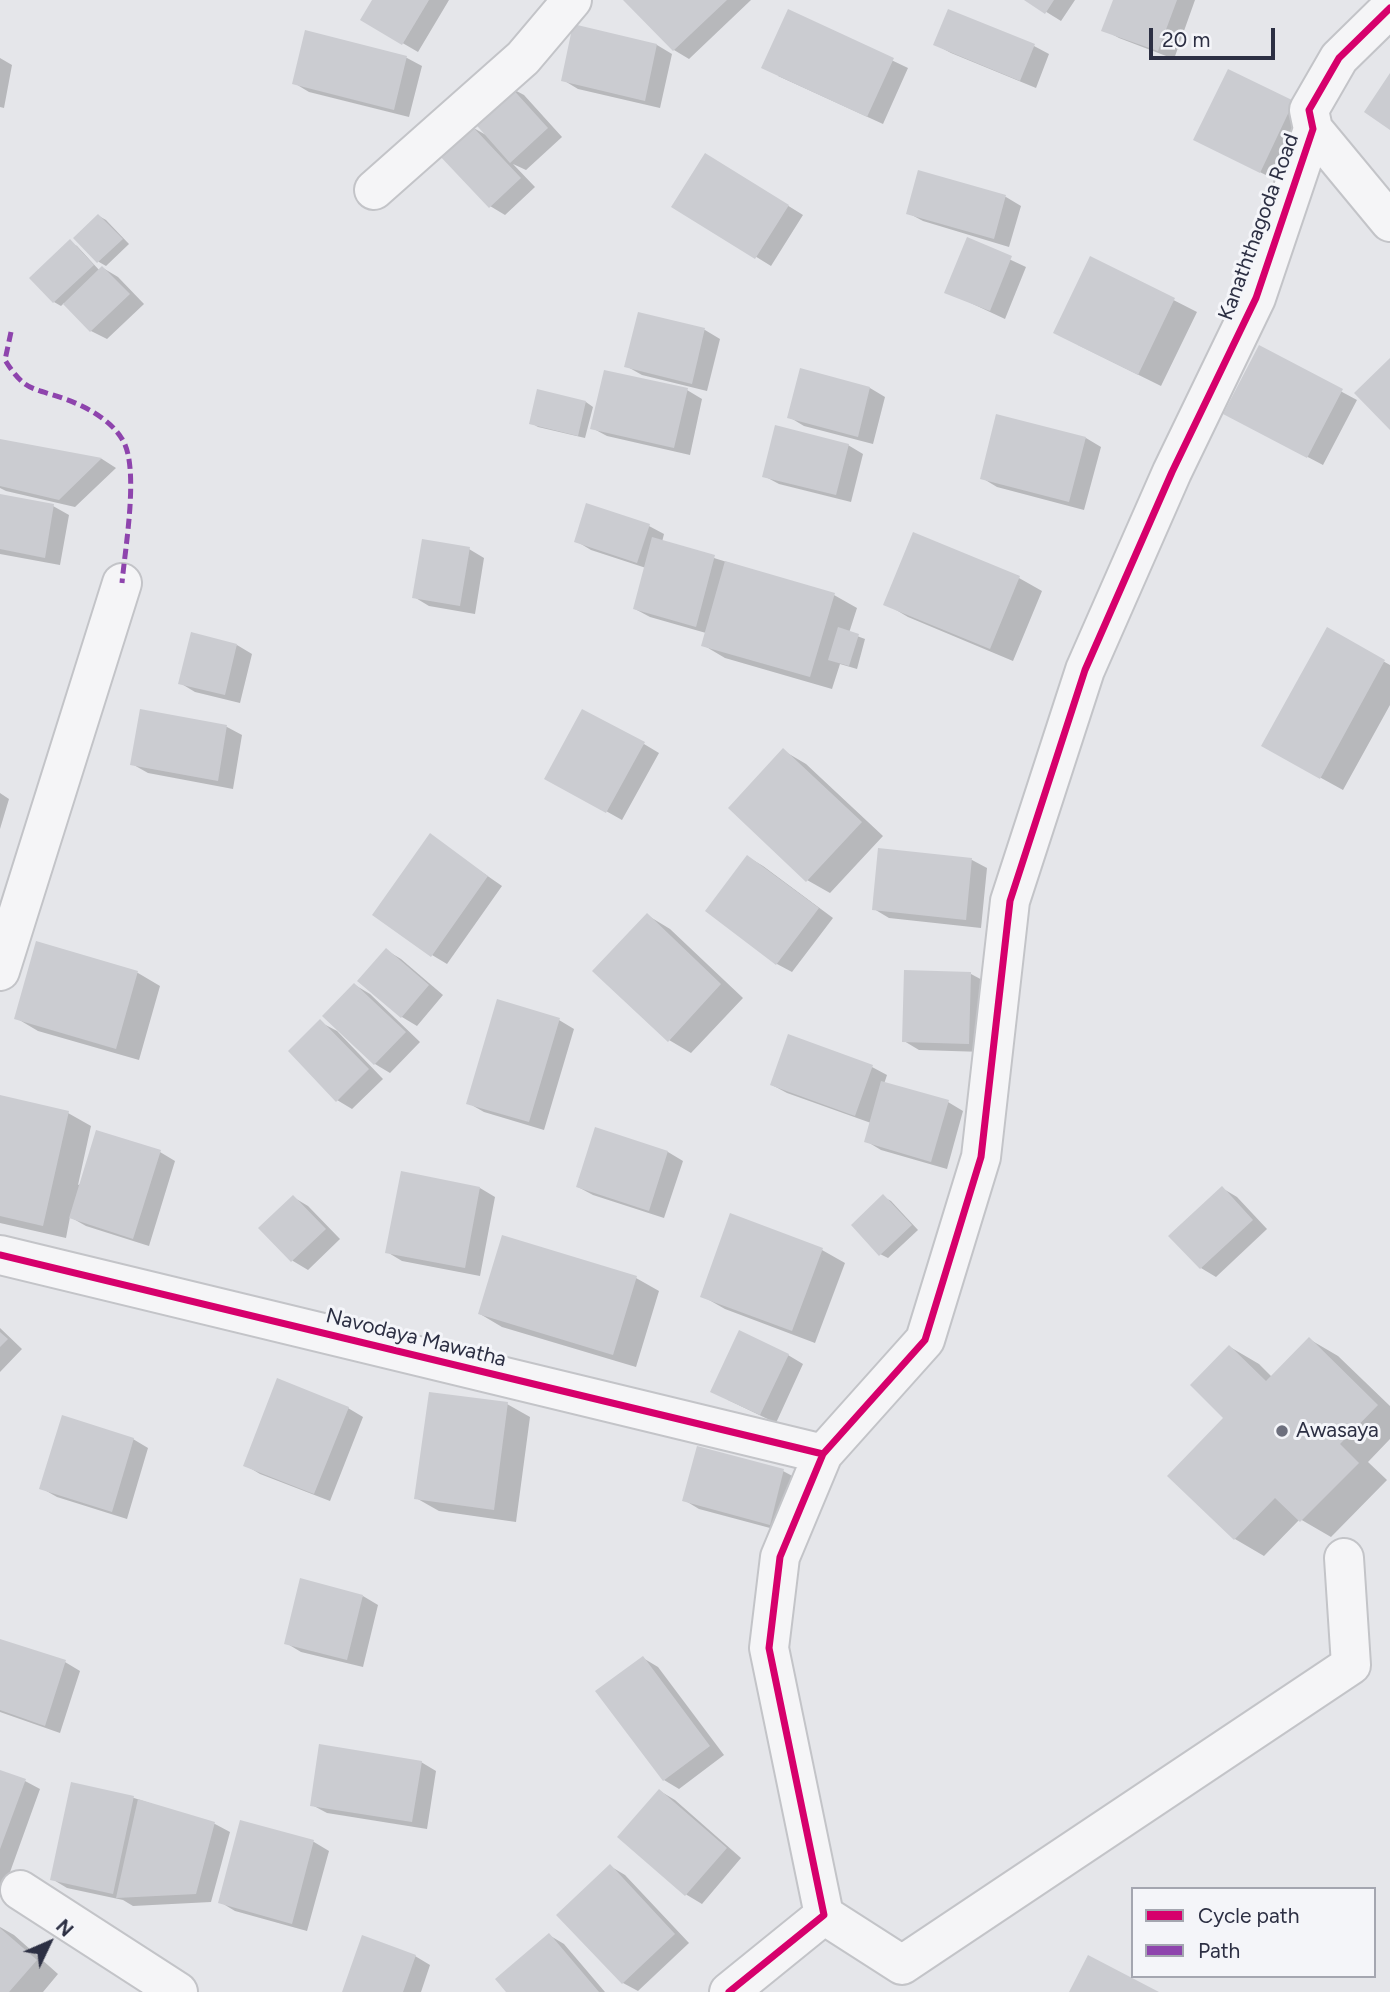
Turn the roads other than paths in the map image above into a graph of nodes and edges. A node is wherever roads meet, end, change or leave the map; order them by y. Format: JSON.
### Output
{"nodes":[{"id":1,"x":572,"y":0,"type":"edge"},
{"id":2,"x":1390,"y":8,"type":"edge"},
{"id":3,"x":1313,"y":129,"type":"junction"},
{"id":4,"x":374,"y":190,"type":"dead end"},
{"id":5,"x":1390,"y":222,"type":"edge"},
{"id":6,"x":122,"y":583,"type":"dead end"},
{"id":7,"x":0,"y":971,"type":"edge"},
{"id":8,"x":0,"y":1255,"type":"edge"},
{"id":9,"x":823,"y":1454,"type":"junction"},
{"id":10,"x":1344,"y":1558,"type":"dead end"},
{"id":11,"x":20,"y":1890,"type":"dead end"},
{"id":12,"x":824,"y":1914,"type":"junction"},
{"id":13,"x":178,"y":1992,"type":"edge"},
{"id":14,"x":729,"y":1992,"type":"edge"}],
"edges":[{"from":1,"to":4,"type":"street"},
{"from":2,"to":3,"type":"street","name":"Kanaththagoda Road"},
{"from":3,"to":5,"type":"street"},
{"from":3,"to":9,"type":"street","name":"Kanaththagoda Road"},
{"from":6,"to":7,"type":"street"},
{"from":8,"to":9,"type":"street","name":"Navodaya Mawatha"},
{"from":9,"to":12,"type":"street","name":"Kanaththagoda Road"},
{"from":10,"to":12,"type":"street"},
{"from":11,"to":13,"type":"street"},
{"from":12,"to":14,"type":"street"}]}
